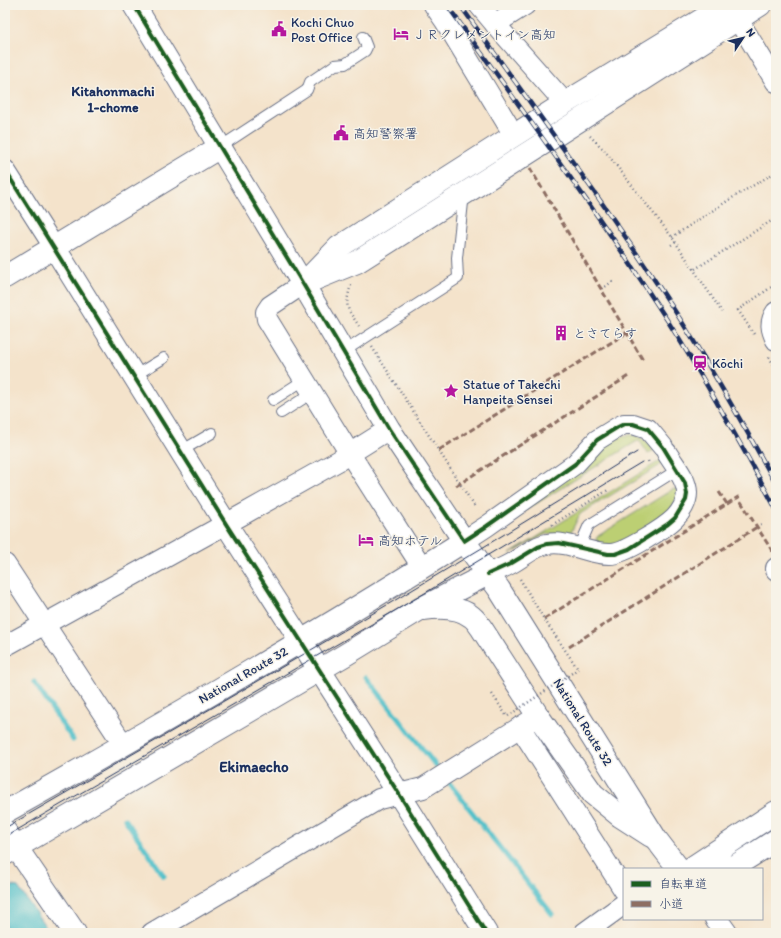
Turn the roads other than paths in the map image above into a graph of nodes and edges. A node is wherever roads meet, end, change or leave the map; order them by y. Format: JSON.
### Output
{"nodes":[{"id":1,"x":134,"y":5,"type":"edge"},
{"id":2,"x":434,"y":5,"type":"edge"},
{"id":3,"x":479,"y":5,"type":"edge"},
{"id":4,"x":525,"y":5,"type":"edge"},
{"id":5,"x":760,"y":5,"type":"edge"},
{"id":6,"x":731,"y":10,"type":"edge"},
{"id":7,"x":495,"y":24,"type":"junction"},
{"id":8,"x":363,"y":37,"type":"dead end"},
{"id":9,"x":776,"y":82,"type":"edge"},
{"id":10,"x":565,"y":103,"type":"junction"},
{"id":11,"x":514,"y":135,"type":"junction"},
{"id":12,"x":220,"y":147,"type":"junction"},
{"id":13,"x":5,"y":170,"type":"edge"},
{"id":14,"x":464,"y":193,"type":"junction"},
{"id":15,"x":54,"y":247,"type":"junction"},
{"id":16,"x":5,"y":278,"type":"edge"},
{"id":17,"x":303,"y":284,"type":"junction"},
{"id":18,"x":776,"y":312,"type":"edge"},
{"id":19,"x":776,"y":340,"type":"edge"},
{"id":20,"x":343,"y":352,"type":"junction"},
{"id":21,"x":164,"y":358,"type":"dead end"},
{"id":22,"x":134,"y":376,"type":"junction"},
{"id":23,"x":308,"y":386,"type":"junction"},
{"id":24,"x":273,"y":400,"type":"dead end"},
{"id":25,"x":281,"y":414,"type":"dead end"},
{"id":26,"x":389,"y":429,"type":"junction"},
{"id":27,"x":212,"y":433,"type":"dead end"},
{"id":28,"x":181,"y":451,"type":"junction"},
{"id":29,"x":350,"y":454,"type":"junction"},
{"id":30,"x":677,"y":470,"type":"junction"},
{"id":31,"x":226,"y":524,"type":"junction"},
{"id":32,"x":464,"y":541,"type":"junction"},
{"id":33,"x":579,"y":548,"type":"junction"},
{"id":34,"x":5,"y":564,"type":"edge"},
{"id":35,"x":422,"y":567,"type":"junction"},
{"id":36,"x":488,"y":574,"type":"junction"},
{"id":37,"x":420,"y":609,"type":"junction"},
{"id":38,"x":44,"y":625,"type":"junction"},
{"id":39,"x":301,"y":641,"type":"junction"},
{"id":40,"x":5,"y":646,"type":"edge"},
{"id":41,"x":319,"y":670,"type":"junction"},
{"id":42,"x":529,"y":721,"type":"junction"},
{"id":43,"x":123,"y":744,"type":"junction"},
{"id":44,"x":399,"y":794,"type":"junction"},
{"id":45,"x":5,"y":812,"type":"edge"},
{"id":46,"x":776,"y":812,"type":"edge"},
{"id":47,"x":656,"y":839,"type":"junction"},
{"id":48,"x":776,"y":840,"type":"edge"},
{"id":49,"x":9,"y":844,"type":"edge"},
{"id":50,"x":678,"y":868,"type":"edge"},
{"id":51,"x":692,"y":868,"type":"edge"},
{"id":52,"x":720,"y":868,"type":"edge"},
{"id":53,"x":623,"y":888,"type":"edge"},
{"id":54,"x":623,"y":905,"type":"edge"},
{"id":55,"x":717,"y":920,"type":"edge"},
{"id":56,"x":75,"y":933,"type":"edge"},
{"id":57,"x":152,"y":933,"type":"edge"},
{"id":58,"x":486,"y":933,"type":"edge"},
{"id":59,"x":584,"y":933,"type":"edge"},
{"id":60,"x":726,"y":933,"type":"edge"}],
"edges":[{"from":1,"to":12,"type":"main road"},
{"from":2,"to":11,"type":"street"},
{"from":3,"to":7,"type":"street"},
{"from":4,"to":7,"type":"street"},
{"from":5,"to":6,"type":"main road"},
{"from":6,"to":9,"type":"street"},
{"from":6,"to":10,"type":"main road"},
{"from":6,"to":14,"type":"main road"},
{"from":7,"to":10,"type":"street"},
{"from":8,"to":12,"type":"lane"},
{"from":10,"to":11,"type":"main road"},
{"from":11,"to":17,"type":"main road"},
{"from":12,"to":15,"type":"main road"},
{"from":12,"to":17,"type":"main road"},
{"from":13,"to":15,"type":"street"},
{"from":14,"to":17,"type":"main road"},
{"from":14,"to":20,"type":"lane"},
{"from":15,"to":16,"type":"main road"},
{"from":15,"to":22,"type":"main road"},
{"from":17,"to":20,"type":"main road"},
{"from":17,"to":23,"type":"street"},
{"from":18,"to":19,"type":"street"},
{"from":20,"to":26,"type":"main road"},
{"from":21,"to":22,"type":"lane"},
{"from":22,"to":28,"type":"main road"},
{"from":23,"to":24,"type":"lane"},
{"from":23,"to":25,"type":"lane"},
{"from":23,"to":29,"type":"street"},
{"from":26,"to":29,"type":"street"},
{"from":26,"to":32,"type":"main road"},
{"from":27,"to":28,"type":"lane"},
{"from":28,"to":31,"type":"main road"},
{"from":29,"to":31,"type":"street"},
{"from":29,"to":35,"type":"street"},
{"from":30,"to":32,"type":"street"},
{"from":30,"to":33,"type":"lane"},
{"from":30,"to":33,"type":"street"},
{"from":31,"to":38,"type":"street"},
{"from":31,"to":39,"type":"main road"},
{"from":32,"to":35,"type":"main road","name":"National Route 32"},
{"from":32,"to":36,"type":"main road","name":"National Route 32"},
{"from":33,"to":36,"type":"street"},
{"from":34,"to":38,"type":"street"},
{"from":35,"to":39,"type":"main road","name":"National Route 32"},
{"from":36,"to":37,"type":"main road"},
{"from":36,"to":47,"type":"main road","name":"National Route 32"},
{"from":37,"to":41,"type":"main road"},
{"from":37,"to":42,"type":"main road"},
{"from":38,"to":40,"type":"street"},
{"from":38,"to":43,"type":"street"},
{"from":39,"to":41,"type":"main road"},
{"from":39,"to":43,"type":"main road","name":"National Route 32"},
{"from":41,"to":44,"type":"main road"},
{"from":41,"to":49,"type":"main road"},
{"from":42,"to":44,"type":"street"},
{"from":42,"to":47,"type":"main road"},
{"from":42,"to":53,"type":"street"},
{"from":43,"to":45,"type":"main road","name":"National Route 32"},
{"from":44,"to":57,"type":"street"},
{"from":44,"to":58,"type":"main road"},
{"from":46,"to":51,"type":"main road"},
{"from":47,"to":50,"type":"main road","name":"National Route 32"},
{"from":48,"to":52,"type":"main road"},
{"from":49,"to":56,"type":"main road"},
{"from":54,"to":59,"type":"street"},
{"from":55,"to":60,"type":"main road"}]}
